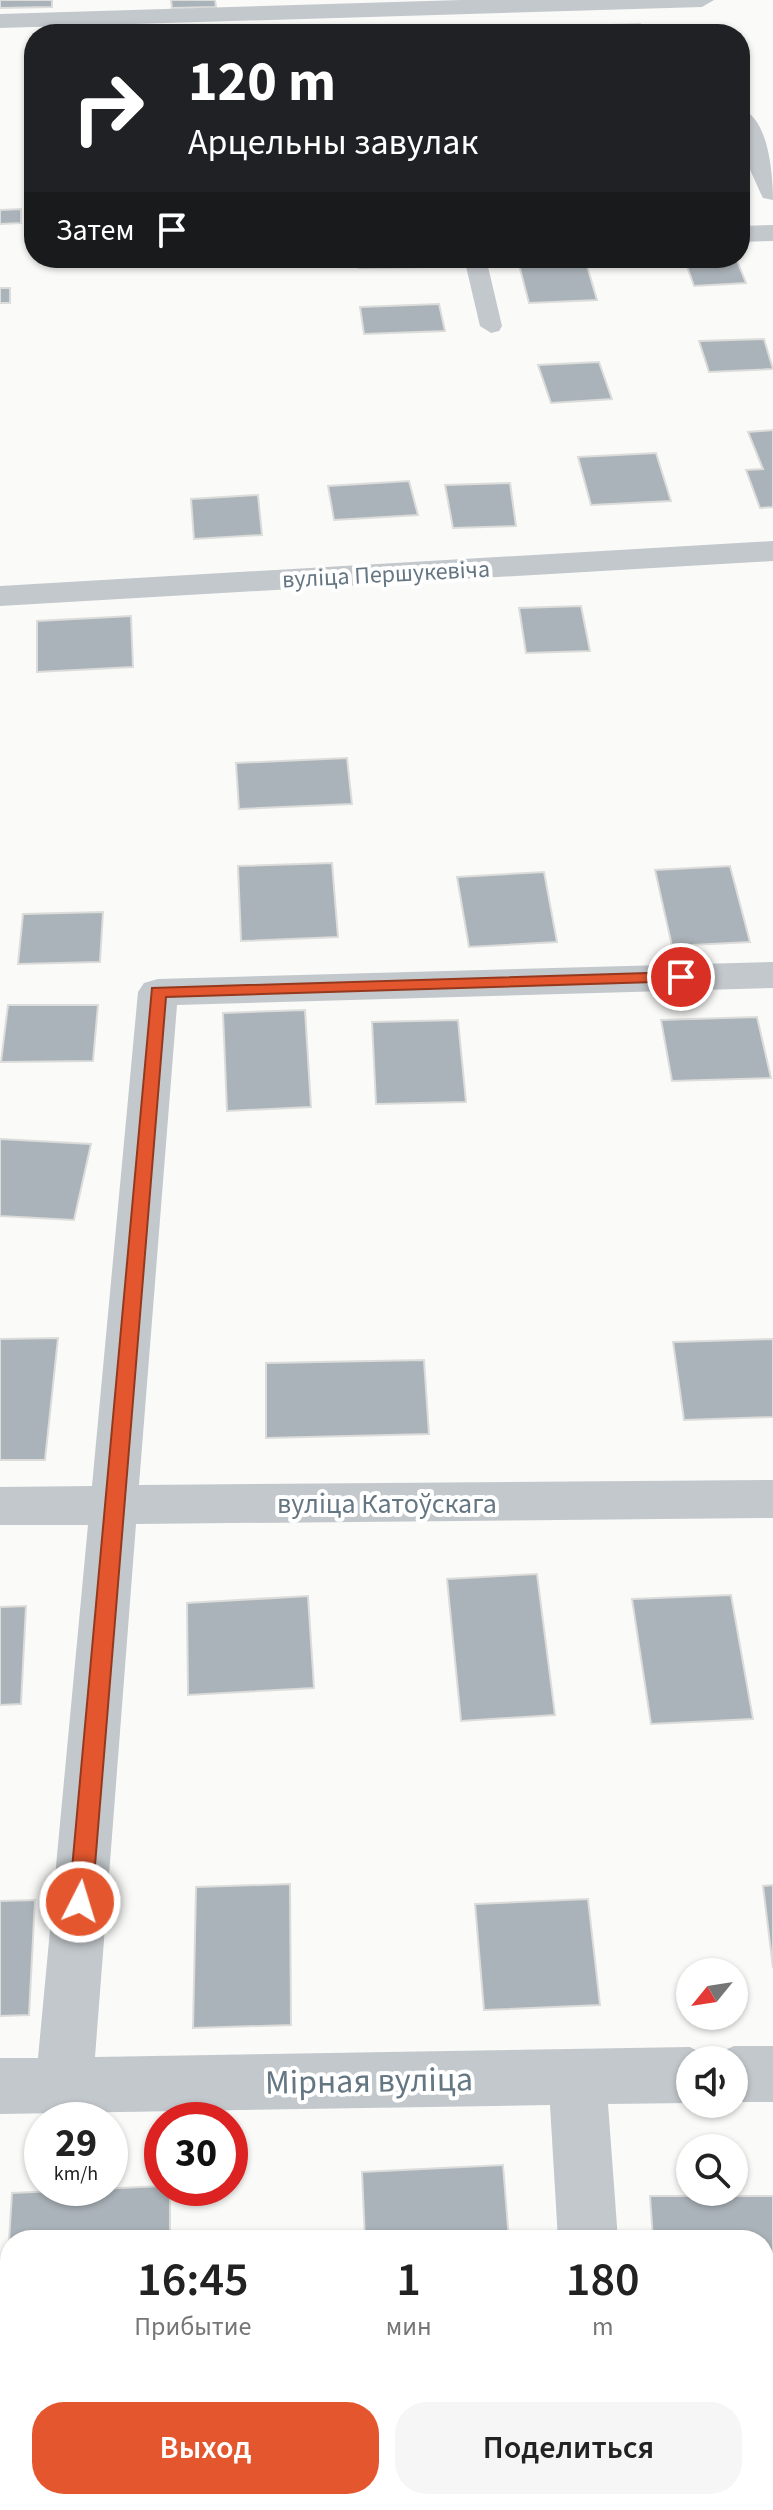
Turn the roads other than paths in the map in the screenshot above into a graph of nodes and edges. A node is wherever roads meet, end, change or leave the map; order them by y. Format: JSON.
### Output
{"nodes":[{"id":1,"x":694,"y":6,"type":"edge"},
{"id":2,"x":256,"y":7,"type":"edge"},
{"id":3,"x":0,"y":21,"type":"edge"},
{"id":4,"x":750,"y":140,"type":"edge"},
{"id":5,"x":773,"y":192,"type":"edge"},
{"id":6,"x":773,"y":233,"type":"edge"},
{"id":7,"x":750,"y":234,"type":"edge"},
{"id":8,"x":477,"y":268,"type":"edge"},
{"id":9,"x":491,"y":326,"type":"dead end"},
{"id":10,"x":773,"y":551,"type":"edge"},
{"id":11,"x":0,"y":596,"type":"edge"},
{"id":12,"x":773,"y":975,"type":"edge"},
{"id":13,"x":773,"y":1499,"type":"edge"},
{"id":14,"x":115,"y":1505,"type":"junction"},
{"id":15,"x":0,"y":1506,"type":"edge"},
{"id":16,"x":748,"y":2074,"type":"edge"},
{"id":17,"x":773,"y":2074,"type":"edge"},
{"id":18,"x":676,"y":2075,"type":"edge"},
{"id":19,"x":577,"y":2077,"type":"junction"},
{"id":20,"x":64,"y":2085,"type":"junction"},
{"id":21,"x":0,"y":2086,"type":"edge"},
{"id":22,"x":587,"y":2230,"type":"edge"}],
"edges":[{"from":1,"to":2,"type":"street"},
{"from":2,"to":3,"type":"street"},
{"from":4,"to":5,"type":"street"},
{"from":6,"to":7,"type":"street"},
{"from":8,"to":9,"type":"lane"},
{"from":10,"to":11,"type":"street","name":"вуліца Першукевіча"},
{"from":12,"to":14,"type":"street"},
{"from":13,"to":14,"type":"street","name":"вуліца Катоўскага"},
{"from":14,"to":15,"type":"street","name":"вуліца Катоўскага"},
{"from":14,"to":20,"type":"street"},
{"from":16,"to":17,"type":"street"},
{"from":18,"to":19,"type":"street","name":"Мірная вуліца"},
{"from":19,"to":20,"type":"street","name":"Мірная вуліца"},
{"from":19,"to":22,"type":"street"},
{"from":20,"to":21,"type":"street","name":"Мірная вуліца"}]}
